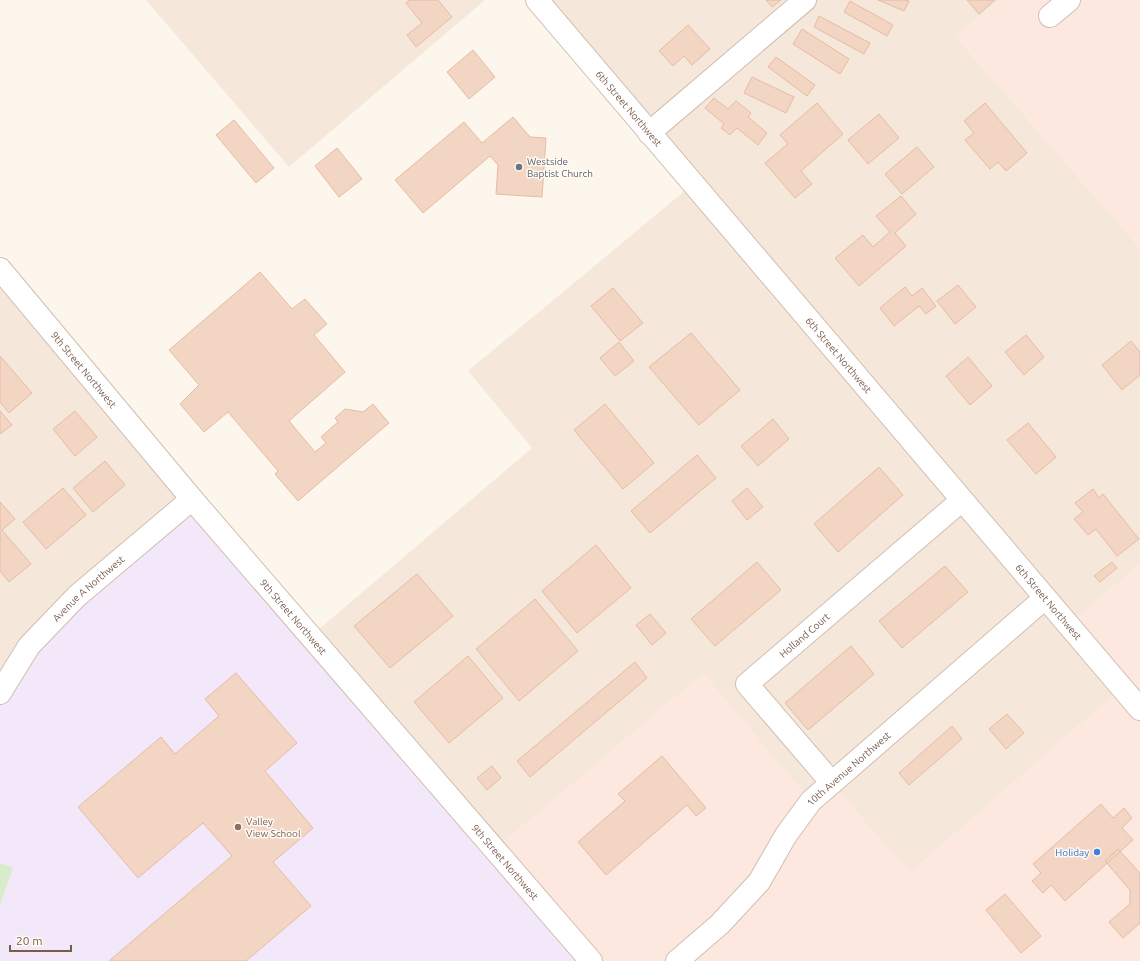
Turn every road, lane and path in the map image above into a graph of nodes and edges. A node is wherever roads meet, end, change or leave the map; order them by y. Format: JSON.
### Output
{"nodes":[{"id":1,"x":537,"y":0,"type":"edge"},
{"id":2,"x":804,"y":0,"type":"edge"},
{"id":3,"x":1069,"y":0,"type":"edge"},
{"id":4,"x":1050,"y":16,"type":"dead end"},
{"id":5,"x":649,"y":132,"type":"junction"},
{"id":6,"x":0,"y":269,"type":"edge"},
{"id":7,"x":192,"y":499,"type":"junction"},
{"id":8,"x":961,"y":501,"type":"junction"},
{"id":9,"x":1045,"y":598,"type":"junction"},
{"id":10,"x":0,"y":693,"type":"edge"},
{"id":11,"x":1140,"y":709,"type":"edge"},
{"id":12,"x":832,"y":783,"type":"junction"},
{"id":13,"x":592,"y":961,"type":"edge"},
{"id":14,"x":676,"y":961,"type":"edge"}],
"edges":[{"from":1,"to":5,"type":"street","name":"6th Street Northwest"},
{"from":2,"to":5,"type":"street"},
{"from":3,"to":4,"type":"street"},
{"from":5,"to":8,"type":"street","name":"6th Street Northwest"},
{"from":6,"to":7,"type":"street","name":"9th Street Northwest"},
{"from":7,"to":10,"type":"street","name":"Avenue A Northwest"},
{"from":7,"to":13,"type":"street","name":"9th Street Northwest"},
{"from":8,"to":9,"type":"street","name":"6th Street Northwest"},
{"from":8,"to":12,"type":"street","name":"Holland Court"},
{"from":9,"to":11,"type":"street","name":"6th Street Northwest"},
{"from":9,"to":12,"type":"street","name":"10th Avenue Northwest"},
{"from":12,"to":14,"type":"street","name":"10th Avenue Northwest"}]}
